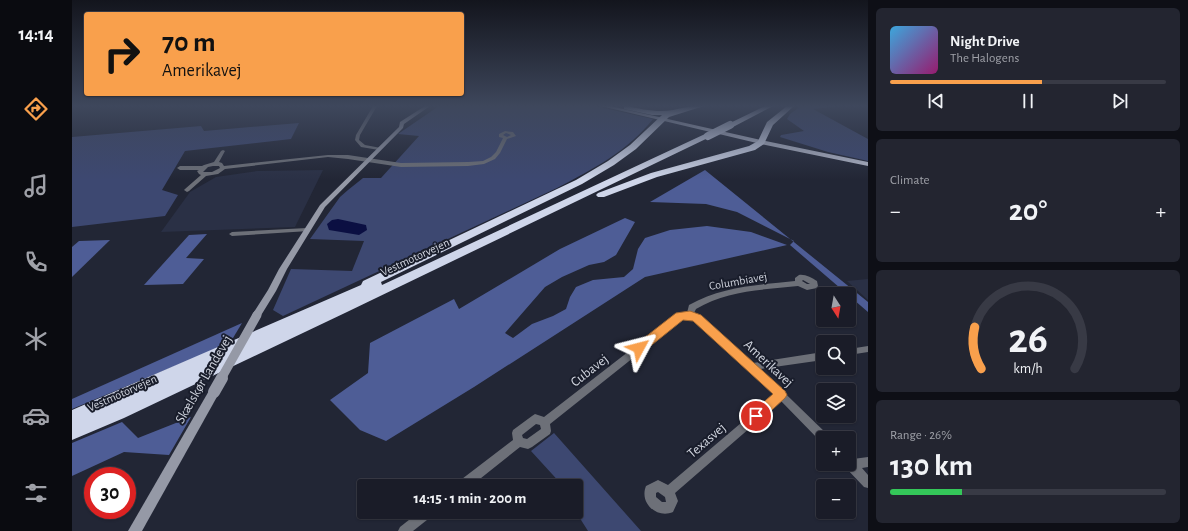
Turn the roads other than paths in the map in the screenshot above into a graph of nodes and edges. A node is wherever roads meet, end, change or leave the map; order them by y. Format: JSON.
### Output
{"nodes":[{"id":1,"x":362,"y":131,"type":"edge"},
{"id":2,"x":395,"y":131,"type":"edge"},
{"id":3,"x":651,"y":131,"type":"edge"},
{"id":4,"x":702,"y":131,"type":"edge"},
{"id":5,"x":708,"y":131,"type":"edge"},
{"id":6,"x":717,"y":131,"type":"edge"},
{"id":7,"x":766,"y":131,"type":"edge"},
{"id":8,"x":705,"y":132,"type":"junction"},
{"id":9,"x":505,"y":138,"type":"dead end"},
{"id":10,"x":761,"y":140,"type":"junction"},
{"id":11,"x":379,"y":149,"type":"junction"},
{"id":12,"x":223,"y":151,"type":"dead end"},
{"id":13,"x":367,"y":160,"type":"junction"},
{"id":14,"x":216,"y":164,"type":"junction"},
{"id":15,"x":868,"y":164,"type":"edge"},
{"id":16,"x":180,"y":168,"type":"dead end"},
{"id":17,"x":202,"y":168,"type":"junction"},
{"id":18,"x":224,"y":168,"type":"junction"},
{"id":19,"x":205,"y":174,"type":"junction"},
{"id":20,"x":187,"y":190,"type":"dead end"},
{"id":21,"x":307,"y":230,"type":"junction"},
{"id":22,"x":232,"y":234,"type":"dead end"},
{"id":23,"x":413,"y":276,"type":"junction"},
{"id":24,"x":800,"y":283,"type":"dead end"},
{"id":25,"x":308,"y":315,"type":"junction"},
{"id":26,"x":690,"y":315,"type":"junction"},
{"id":27,"x":868,"y":343,"type":"edge"},
{"id":28,"x":868,"y":348,"type":"edge"},
{"id":29,"x":856,"y":351,"type":"edge"},
{"id":30,"x":816,"y":357,"type":"edge"},
{"id":31,"x":752,"y":367,"type":"junction"},
{"id":32,"x":781,"y":395,"type":"junction"},
{"id":33,"x":72,"y":418,"type":"edge"},
{"id":34,"x":544,"y":422,"type":"junction"},
{"id":35,"x":817,"y":431,"type":"edge"},
{"id":36,"x":72,"y":432,"type":"edge"},
{"id":37,"x":519,"y":442,"type":"junction"},
{"id":38,"x":868,"y":462,"type":"edge"},
{"id":39,"x":856,"y":463,"type":"edge"},
{"id":40,"x":856,"y":470,"type":"edge"},
{"id":41,"x":471,"y":479,"type":"edge"},
{"id":42,"x":868,"y":483,"type":"edge"},
{"id":43,"x":668,"y":492,"type":"dead end"},
{"id":44,"x":419,"y":519,"type":"edge"},
{"id":45,"x":135,"y":531,"type":"edge"},
{"id":46,"x":404,"y":531,"type":"edge"}],
"edges":[{"from":1,"to":11,"type":"street"},
{"from":2,"to":11,"type":"street","name":"Skælskør Landevej"},
{"from":3,"to":25,"type":"highway"},
{"from":4,"to":8,"type":"main road"},
{"from":5,"to":8,"type":"highway","name":"Vestmotorvejen","bridge":true},
{"from":6,"to":10,"type":"main road"},
{"from":7,"to":10,"type":"highway"},
{"from":8,"to":10,"type":"main road"},
{"from":8,"to":23,"type":"highway","name":"Vestmotorvejen"},
{"from":8,"to":25,"type":"highway","name":"Vestmotorvejen"},
{"from":9,"to":13,"type":"street"},
{"from":10,"to":15,"type":"main road"},
{"from":10,"to":23,"type":"highway"},
{"from":11,"to":13,"type":"street","name":"Skælskør Landevej"},
{"from":12,"to":14,"type":"street"},
{"from":13,"to":18,"type":"street"},
{"from":13,"to":21,"type":"street","name":"Skælskør Landevej"},
{"from":14,"to":17,"type":"street"},
{"from":14,"to":18,"type":"street"},
{"from":16,"to":17,"type":"street"},
{"from":17,"to":19,"type":"street"},
{"from":18,"to":19,"type":"street"},
{"from":19,"to":20,"type":"street"},
{"from":21,"to":22,"type":"street"},
{"from":21,"to":45,"type":"street","name":"Skælskør Landevej","bridge":true},
{"from":23,"to":36,"type":"highway","name":"Vestmotorvejen"},
{"from":24,"to":26,"type":"street","name":"Columbiavej"},
{"from":25,"to":33,"type":"highway","name":"Vestmotorvejen"},
{"from":26,"to":31,"type":"street","name":"Amerikavej"},
{"from":26,"to":34,"type":"street","name":"Cubavej"},
{"from":27,"to":28,"type":"street"},
{"from":28,"to":29,"type":"street"},
{"from":30,"to":31,"type":"street"},
{"from":31,"to":32,"type":"street","name":"Amerikavej"},
{"from":32,"to":35,"type":"street","name":"Amerikavej"},
{"from":32,"to":43,"type":"street","name":"Texasvej"},
{"from":34,"to":37,"type":"street","name":"Cubavej"},
{"from":34,"to":37,"type":"street"},
{"from":37,"to":41,"type":"street"},
{"from":38,"to":39,"type":"street"},
{"from":40,"to":42,"type":"street"},
{"from":44,"to":46,"type":"street"}]}
